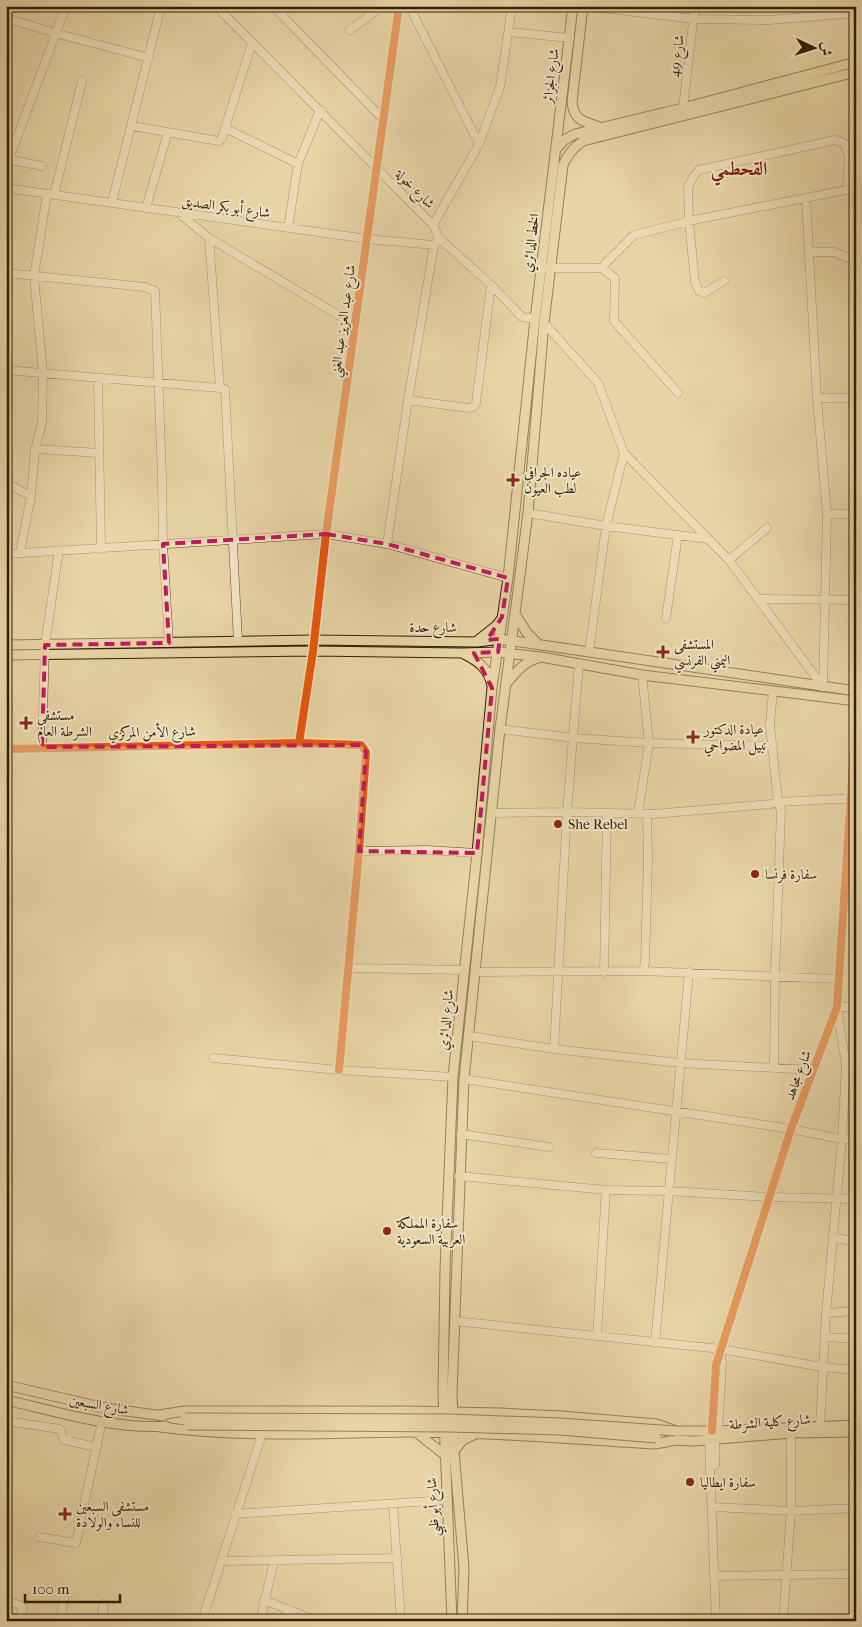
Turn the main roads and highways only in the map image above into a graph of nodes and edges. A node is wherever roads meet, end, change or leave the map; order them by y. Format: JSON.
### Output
{"nodes":[{"id":1,"x":573,"y":6,"type":"edge"},
{"id":2,"x":585,"y":6,"type":"edge"},
{"id":3,"x":856,"y":62,"type":"edge"},
{"id":4,"x":856,"y":72,"type":"edge"},
{"id":5,"x":733,"y":99,"type":"junction"},
{"id":6,"x":602,"y":128,"type":"junction"},
{"id":7,"x":556,"y":149,"type":"junction"},
{"id":8,"x":540,"y":321,"type":"junction"},
{"id":9,"x":515,"y":614,"type":"junction"},
{"id":10,"x":502,"y":617,"type":"junction"},
{"id":11,"x":500,"y":639,"type":"junction"},
{"id":12,"x":512,"y":640,"type":"junction"},
{"id":13,"x":477,"y":642,"type":"junction"},
{"id":14,"x":6,"y":645,"type":"edge"},
{"id":15,"x":541,"y":645,"type":"junction"},
{"id":16,"x":44,"y":649,"type":"junction"},
{"id":17,"x":498,"y":652,"type":"junction"},
{"id":18,"x":462,"y":653,"type":"junction"},
{"id":19,"x":510,"y":653,"type":"junction"},
{"id":20,"x":6,"y":655,"type":"edge"},
{"id":21,"x":541,"y":657,"type":"junction"},
{"id":22,"x":506,"y":684,"type":"junction"},
{"id":23,"x":492,"y":688,"type":"junction"},
{"id":24,"x":856,"y":690,"type":"edge"},
{"id":25,"x":856,"y":701,"type":"edge"},
{"id":26,"x":453,"y":1077,"type":"junction"},
{"id":27,"x":464,"y":1079,"type":"junction"},
{"id":28,"x":446,"y":1256,"type":"junction"},
{"id":29,"x":457,"y":1259,"type":"junction"},
{"id":30,"x":445,"y":1269,"type":"junction"},
{"id":31,"x":457,"y":1272,"type":"junction"},
{"id":32,"x":6,"y":1385,"type":"edge"},
{"id":33,"x":448,"y":1393,"type":"junction"},
{"id":34,"x":6,"y":1400,"type":"edge"},
{"id":35,"x":407,"y":1411,"type":"junction"},
{"id":36,"x":431,"y":1411,"type":"junction"},
{"id":37,"x":448,"y":1412,"type":"junction"},
{"id":38,"x":468,"y":1412,"type":"junction"},
{"id":39,"x":500,"y":1413,"type":"junction"},
{"id":40,"x":159,"y":1415,"type":"junction"},
{"id":41,"x":187,"y":1421,"type":"junction"},
{"id":42,"x":856,"y":1425,"type":"edge"},
{"id":43,"x":160,"y":1427,"type":"junction"},
{"id":44,"x":412,"y":1432,"type":"junction"},
{"id":45,"x":856,"y":1432,"type":"edge"},
{"id":46,"x":449,"y":1433,"type":"junction"},
{"id":47,"x":476,"y":1434,"type":"junction"},
{"id":48,"x":499,"y":1434,"type":"junction"},
{"id":49,"x":714,"y":1435,"type":"junction"},
{"id":50,"x":676,"y":1436,"type":"junction"},
{"id":51,"x":454,"y":1451,"type":"junction"},
{"id":52,"x":445,"y":1455,"type":"junction"},
{"id":53,"x":462,"y":1562,"type":"junction"},
{"id":54,"x":450,"y":1563,"type":"junction"},
{"id":55,"x":450,"y":1584,"type":"junction"},
{"id":56,"x":462,"y":1585,"type":"junction"},
{"id":57,"x":452,"y":1621,"type":"edge"},
{"id":58,"x":462,"y":1621,"type":"edge"}],
"edges":[{"from":1,"to":7,"type":"main road","name":"شارع الجزائر"},
{"from":2,"to":6,"type":"main road","name":"شارع الجزائر"},
{"from":3,"to":5,"type":"main road","name":"الخط الدائري"},
{"from":4,"to":5,"type":"main road","name":"الخط الدائري"},
{"from":5,"to":6,"type":"main road","name":"الخط الدائري"},
{"from":5,"to":8,"type":"main road","name":"الخط الدائري"},
{"from":6,"to":7,"type":"main road","name":"الخط الدائري"},
{"from":7,"to":8,"type":"main road","name":"الخط الدائري"},
{"from":8,"to":9,"type":"main road","name":"الخط الدائري"},
{"from":8,"to":10,"type":"main road","name":"الخط الدائري"},
{"from":9,"to":12,"type":"main road","name":"الخط الدائري"},
{"from":9,"to":15,"type":"main road"},
{"from":10,"to":11,"type":"main road","name":"الخط الدائري"},
{"from":10,"to":13,"type":"main road"},
{"from":11,"to":12,"type":"main road","name":"شارع حدة"},
{"from":11,"to":13,"type":"main road","name":"شارع حدة"},
{"from":11,"to":17,"type":"main road","name":"الخط الدائري"},
{"from":12,"to":15,"type":"main road","name":"شارع حدة"},
{"from":12,"to":19,"type":"main road","name":"الخط الدائري"},
{"from":13,"to":16,"type":"main road","name":"شارع حدة"},
{"from":14,"to":16,"type":"main road","name":"شارع حدة"},
{"from":15,"to":24,"type":"main road","name":"شارع حدة"},
{"from":16,"to":18,"type":"main road","name":"شارع حدة"},
{"from":16,"to":20,"type":"main road","name":"شارع حدة"},
{"from":17,"to":18,"type":"main road","name":"شارع حدة"},
{"from":17,"to":19,"type":"main road","name":"شارع حدة"},
{"from":17,"to":23,"type":"main road","name":"شارع الدائري"},
{"from":18,"to":23,"type":"main road"},
{"from":19,"to":21,"type":"main road","name":"شارع حدة"},
{"from":19,"to":22,"type":"main road","name":"شارع الدائري"},
{"from":21,"to":22,"type":"main road"},
{"from":21,"to":25,"type":"main road","name":"شارع حدة"},
{"from":22,"to":27,"type":"main road","name":"شارع الدائري"},
{"from":23,"to":26,"type":"main road","name":"شارع الدائري"},
{"from":26,"to":27,"type":"main road"},
{"from":26,"to":28,"type":"main road","name":"شارع الدائري"},
{"from":27,"to":29,"type":"main road","name":"شارع الدائري"},
{"from":28,"to":29,"type":"main road"},
{"from":28,"to":30,"type":"main road","name":"شارع الدائري"},
{"from":29,"to":31,"type":"main road","name":"شارع الدائري"},
{"from":30,"to":31,"type":"main road"},
{"from":30,"to":33,"type":"main road","name":"شارع الدائري"},
{"from":31,"to":33,"type":"main road","name":"شارع الدائري"},
{"from":32,"to":40,"type":"main road","name":"شارع السبعين"},
{"from":33,"to":36,"type":"main road"},
{"from":33,"to":37,"type":"main road","name":"شارع أبو ظبي"},
{"from":33,"to":38,"type":"main road"},
{"from":34,"to":43,"type":"main road","name":"شارع السبعين"},
{"from":35,"to":36,"type":"main road"},
{"from":35,"to":40,"type":"main road"},
{"from":35,"to":44,"type":"main road"},
{"from":36,"to":37,"type":"main road"},
{"from":37,"to":38,"type":"main road"},
{"from":37,"to":46,"type":"main road","name":"شارع أبو ظبي"},
{"from":38,"to":39,"type":"main road"},
{"from":39,"to":48,"type":"main road"},
{"from":39,"to":50,"type":"main road"},
{"from":40,"to":41,"type":"main road","name":"شارع السبعين"},
{"from":41,"to":43,"type":"main road","name":"شارع السبعين"},
{"from":41,"to":50,"type":"main road","name":"شارع كلية الشرطة","bridge":true},
{"from":41,"to":50,"type":"main road","bridge":true},
{"from":42,"to":49,"type":"main road","name":"شارع كلية الشرطة"},
{"from":43,"to":44,"type":"main road"},
{"from":44,"to":46,"type":"main road"},
{"from":44,"to":52,"type":"main road"},
{"from":45,"to":49,"type":"main road","name":"شارع كلية الشرطة"},
{"from":46,"to":47,"type":"main road"},
{"from":46,"to":51,"type":"main road","name":"شارع أبو ظبي"},
{"from":46,"to":52,"type":"main road","name":"شارع أبو ظبي"},
{"from":47,"to":48,"type":"main road"},
{"from":47,"to":51,"type":"main road"},
{"from":48,"to":50,"type":"main road"},
{"from":49,"to":50,"type":"main road","name":"شارع كلية الشرطة"},
{"from":51,"to":53,"type":"main road","name":"شارع أبو ظبي"},
{"from":52,"to":54,"type":"main road","name":"شارع أبو ظبي"},
{"from":53,"to":54,"type":"main road"},
{"from":53,"to":56,"type":"main road","name":"شارع أبو ظبي"},
{"from":54,"to":55,"type":"main road","name":"شارع أبو ظبي"},
{"from":55,"to":56,"type":"main road"},
{"from":55,"to":57,"type":"main road","name":"شارع أبو ظبي"},
{"from":56,"to":58,"type":"main road","name":"شارع أبو ظبي"}]}
